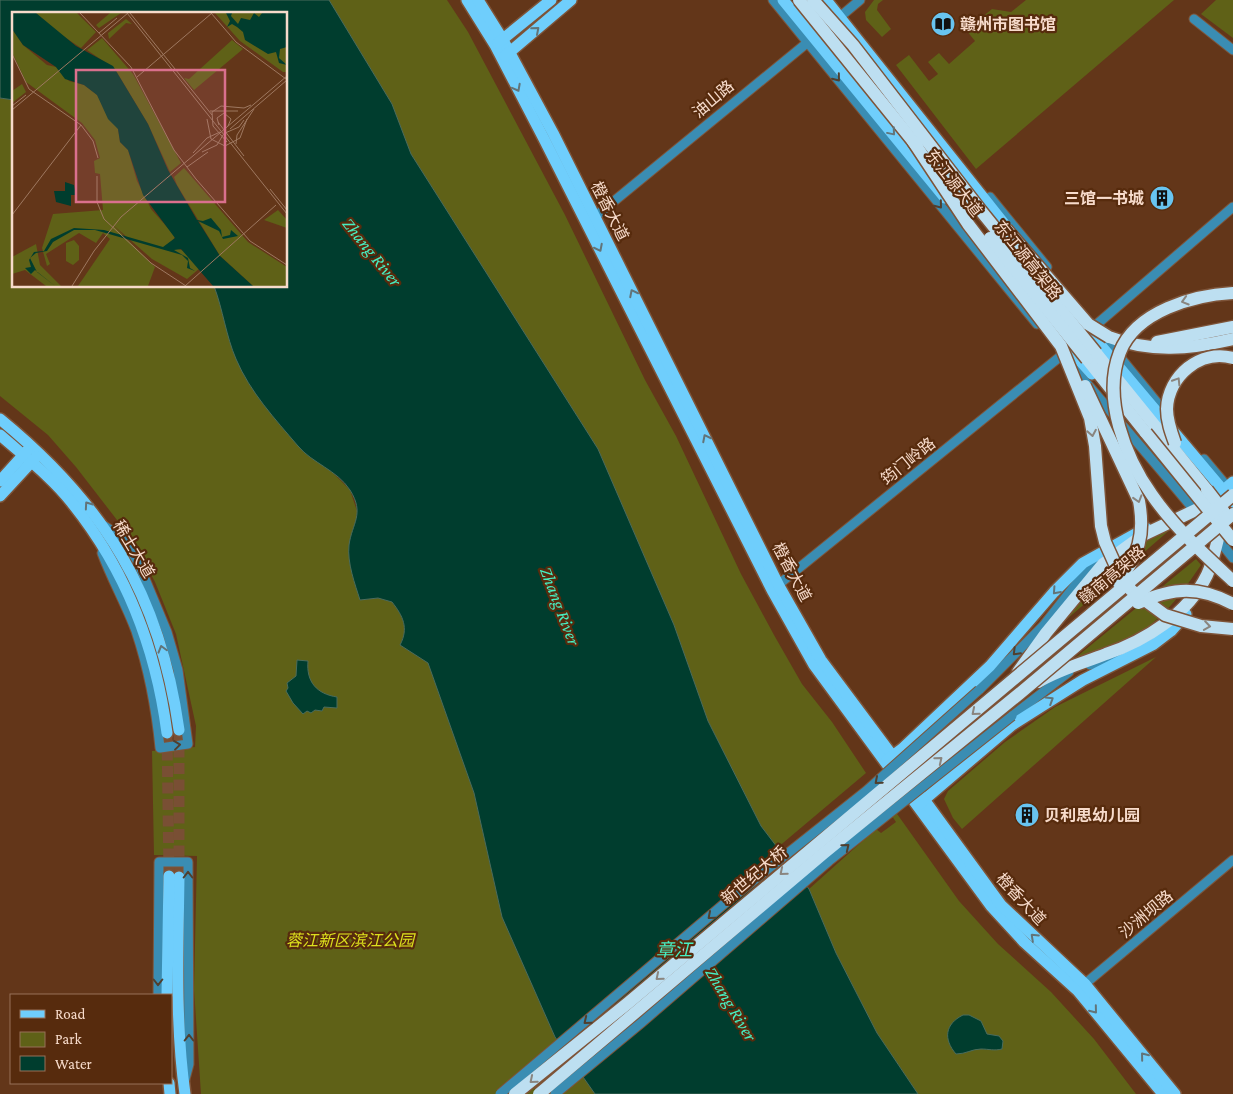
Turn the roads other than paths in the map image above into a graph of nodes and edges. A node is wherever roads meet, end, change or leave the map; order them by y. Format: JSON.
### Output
{"nodes":[{"id":1,"x":467,"y":0,"type":"edge"},
{"id":2,"x":478,"y":0,"type":"edge"},
{"id":3,"x":552,"y":0,"type":"edge"},
{"id":4,"x":571,"y":0,"type":"edge"},
{"id":5,"x":773,"y":0,"type":"edge"},
{"id":6,"x":783,"y":0,"type":"edge"},
{"id":7,"x":793,"y":0,"type":"edge"},
{"id":8,"x":799,"y":0,"type":"edge"},
{"id":9,"x":813,"y":0,"type":"edge"},
{"id":10,"x":818,"y":0,"type":"edge"},
{"id":11,"x":826,"y":0,"type":"edge"},
{"id":12,"x":832,"y":0,"type":"edge"},
{"id":13,"x":860,"y":0,"type":"edge"},
{"id":14,"x":841,"y":16,"type":"junction"},
{"id":15,"x":1194,"y":19,"type":"dead end"},
{"id":16,"x":811,"y":39,"type":"junction"},
{"id":17,"x":499,"y":42,"type":"junction"},
{"id":18,"x":853,"y":45,"type":"junction"},
{"id":19,"x":1233,"y":50,"type":"edge"},
{"id":20,"x":844,"y":55,"type":"junction"},
{"id":21,"x":505,"y":56,"type":"junction"},
{"id":22,"x":919,"y":138,"type":"junction"},
{"id":23,"x":1233,"y":207,"type":"edge"},
{"id":24,"x":591,"y":220,"type":"junction"},
{"id":25,"x":1233,"y":293,"type":"edge"},
{"id":26,"x":1233,"y":327,"type":"edge"},
{"id":27,"x":1092,"y":329,"type":"junction"},
{"id":28,"x":1109,"y":337,"type":"junction"},
{"id":29,"x":1233,"y":340,"type":"edge"},
{"id":30,"x":1062,"y":351,"type":"junction"},
{"id":31,"x":1233,"y":358,"type":"edge"},
{"id":32,"x":0,"y":418,"type":"edge"},
{"id":33,"x":0,"y":435,"type":"edge"},
{"id":34,"x":36,"y":450,"type":"junction"},
{"id":35,"x":26,"y":458,"type":"junction"},
{"id":36,"x":0,"y":481,"type":"edge"},
{"id":37,"x":1231,"y":487,"type":"edge"},
{"id":38,"x":1207,"y":490,"type":"junction"},
{"id":39,"x":0,"y":496,"type":"edge"},
{"id":40,"x":1233,"y":502,"type":"edge"},
{"id":41,"x":1199,"y":509,"type":"junction"},
{"id":42,"x":1233,"y":514,"type":"edge"},
{"id":43,"x":1168,"y":519,"type":"junction"},
{"id":44,"x":100,"y":523,"type":"junction"},
{"id":45,"x":1233,"y":523,"type":"edge"},
{"id":46,"x":95,"y":534,"type":"junction"},
{"id":47,"x":1219,"y":535,"type":"junction"},
{"id":48,"x":1233,"y":540,"type":"edge"},
{"id":49,"x":1233,"y":547,"type":"edge"},
{"id":50,"x":1233,"y":558,"type":"edge"},
{"id":51,"x":1233,"y":581,"type":"edge"},
{"id":52,"x":1202,"y":585,"type":"junction"},
{"id":53,"x":775,"y":588,"type":"junction"},
{"id":54,"x":1131,"y":599,"type":"junction"},
{"id":55,"x":1233,"y":604,"type":"edge"},
{"id":56,"x":1233,"y":629,"type":"edge"},
{"id":57,"x":1171,"y":631,"type":"junction"},
{"id":58,"x":1012,"y":680,"type":"junction"},
{"id":59,"x":1019,"y":694,"type":"junction"},
{"id":60,"x":179,"y":730,"type":"tunnel mouth"},
{"id":61,"x":167,"y":733,"type":"tunnel mouth"},
{"id":62,"x":889,"y":759,"type":"junction"},
{"id":63,"x":920,"y":803,"type":"junction"},
{"id":64,"x":1233,"y":860,"type":"edge"},
{"id":65,"x":1082,"y":987,"type":"junction"},
{"id":66,"x":158,"y":994,"type":"edge"},
{"id":67,"x":167,"y":994,"type":"edge"},
{"id":68,"x":1128,"y":1052,"type":"junction"},
{"id":69,"x":184,"y":1090,"type":"edge"},
{"id":70,"x":500,"y":1094,"type":"edge"},
{"id":71,"x":516,"y":1094,"type":"edge"},
{"id":72,"x":539,"y":1094,"type":"edge"},
{"id":73,"x":555,"y":1094,"type":"edge"},
{"id":74,"x":1157,"y":1094,"type":"edge"},
{"id":75,"x":1162,"y":1094,"type":"edge"},
{"id":76,"x":1175,"y":1094,"type":"edge"}],
"edges":[{"from":1,"to":17,"type":"main road","name":"橙香大道"},
{"from":2,"to":17,"type":"main road","name":"橙香大道"},
{"from":3,"to":17,"type":"main road"},
{"from":21,"to":4,"type":"main road","one_way":true},
{"from":5,"to":16,"type":"street"},
{"from":6,"to":16,"type":"main road","name":"东江源大道"},
{"from":7,"to":20,"type":"highway","bridge":true},
{"from":8,"to":20,"type":"highway","name":"东江源高架路","bridge":true},
{"from":9,"to":18,"type":"highway","name":"东江源高架路","bridge":true},
{"from":10,"to":18,"type":"highway","bridge":true},
{"from":11,"to":14,"type":"main road","name":"东江源大道"},
{"from":12,"to":14,"type":"street"},
{"from":13,"to":14,"type":"street","name":"油山路"},
{"from":14,"to":16,"type":"street","name":"油山路"},
{"from":14,"to":27,"type":"main road","name":"东江源大道"},
{"from":15,"to":19,"type":"street"},
{"from":16,"to":24,"type":"street","name":"油山路"},
{"from":16,"to":30,"type":"street","one_way":true},
{"from":16,"to":41,"type":"main road","name":"东江源大道","one_way":true},
{"from":17,"to":21,"type":"main road","name":"橙香大道"},
{"from":18,"to":22,"type":"highway","name":"东江源高架路","bridge":true},
{"from":20,"to":22,"type":"highway","name":"东江源高架路","bridge":true},
{"from":21,"to":24,"type":"main road","name":"橙香大道"},
{"from":22,"to":28,"type":"highway","bridge":true},
{"from":22,"to":30,"type":"highway","bridge":true},
{"from":22,"to":38,"type":"highway","name":"东江源高架路","bridge":true},
{"from":22,"to":48,"type":"highway","name":"东江源高架路","bridge":true},
{"from":23,"to":27,"type":"street"},
{"from":24,"to":53,"type":"main road","name":"橙香大道"},
{"from":25,"to":51,"type":"highway","one_way":true,"bridge":true},
{"from":26,"to":28,"type":"highway"},
{"from":27,"to":37,"type":"main road","name":"东江源大道"},
{"from":28,"to":29,"type":"highway"},
{"from":30,"to":41,"type":"street"},
{"from":30,"to":53,"type":"street","name":"筠门岭路"},
{"from":30,"to":56,"type":"highway","one_way":true,"bridge":true},
{"from":30,"to":58,"type":"highway","one_way":true,"bridge":true},
{"from":38,"to":31,"type":"highway","one_way":true,"bridge":true},
{"from":32,"to":34,"type":"main road","name":"稀土大道"},
{"from":33,"to":35,"type":"main road","name":"稀土大道"},
{"from":34,"to":35,"type":"main road"},
{"from":44,"to":34,"type":"main road","name":"稀土大道","one_way":true},
{"from":35,"to":36,"type":"main road"},
{"from":35,"to":39,"type":"main road"},
{"from":35,"to":46,"type":"main road","name":"稀土大道"},
{"from":37,"to":40,"type":"main road","name":"东江源大道"},
{"from":37,"to":41,"type":"main road"},
{"from":37,"to":58,"type":"highway","name":"赣南高架路","bridge":true},
{"from":38,"to":45,"type":"highway","name":"东江源高架路","bridge":true},
{"from":41,"to":43,"type":"street"},
{"from":41,"to":47,"type":"main road","name":"东江源大道"},
{"from":41,"to":58,"type":"highway"},
{"from":42,"to":54,"type":"highway","name":"赣南高架路","bridge":true},
{"from":43,"to":62,"type":"main road","one_way":true},
{"from":43,"to":70,"type":"street","one_way":true,"bridge":true},
{"from":46,"to":44,"type":"street","one_way":true},
{"from":60,"to":44,"type":"main road","name":"稀土大道","one_way":true},
{"from":45,"to":47,"type":"main road"},
{"from":45,"to":54,"type":"highway","bridge":true},
{"from":46,"to":61,"type":"main road","name":"稀土大道"},
{"from":47,"to":49,"type":"main road","name":"东江源大道"},
{"from":47,"to":50,"type":"street"},
{"from":47,"to":52,"type":"main road"},
{"from":52,"to":57,"type":"main road"},
{"from":52,"to":59,"type":"highway"},
{"from":53,"to":62,"type":"main road","name":"橙香大道"},
{"from":54,"to":59,"type":"highway","name":"赣南高架路","bridge":true},
{"from":55,"to":59,"type":"highway","bridge":true},
{"from":63,"to":57,"type":"main road","one_way":true},
{"from":73,"to":57,"type":"street","one_way":true,"bridge":true},
{"from":58,"to":71,"type":"highway","name":"新世纪大桥","one_way":true,"bridge":true},
{"from":72,"to":59,"type":"highway","name":"新世纪大桥","one_way":true,"bridge":true},
{"from":62,"to":63,"type":"main road","name":"橙香大道"},
{"from":63,"to":65,"type":"main road","name":"橙香大道"},
{"from":64,"to":65,"type":"street","name":"沙洲坝路"},
{"from":65,"to":68,"type":"main road","name":"橙香大道","one_way":true},
{"from":76,"to":65,"type":"main road","name":"橙香大道","one_way":true},
{"from":69,"to":66,"type":"street","one_way":true},
{"from":67,"to":69,"type":"main road"},
{"from":68,"to":74,"type":"street"},
{"from":68,"to":75,"type":"main road","name":"橙香大道"}]}
